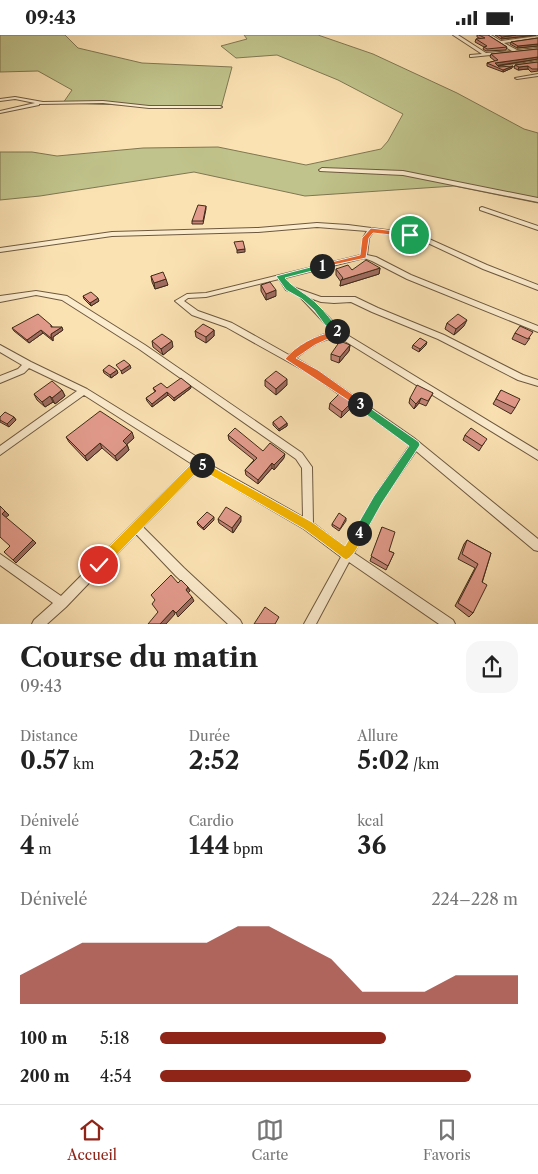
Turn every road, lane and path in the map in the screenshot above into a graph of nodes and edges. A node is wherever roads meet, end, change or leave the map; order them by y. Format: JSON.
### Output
{"nodes":[{"id":1,"x":455,"y":35,"type":"edge"},
{"id":2,"x":488,"y":35,"type":"edge"},
{"id":3,"x":538,"y":37,"type":"edge"},
{"id":4,"x":499,"y":41,"type":"junction"},
{"id":5,"x":537,"y":50,"type":"edge"},
{"id":6,"x":516,"y":51,"type":"junction"},
{"id":7,"x":485,"y":54,"type":"junction"},
{"id":8,"x":471,"y":56,"type":"dead end"},
{"id":9,"x":538,"y":62,"type":"edge"},
{"id":10,"x":498,"y":67,"type":"edge"},
{"id":11,"x":538,"y":75,"type":"edge"},
{"id":12,"x":517,"y":78,"type":"dead end"},
{"id":13,"x":0,"y":100,"type":"edge"},
{"id":14,"x":43,"y":103,"type":"junction"},
{"id":15,"x":220,"y":107,"type":"dead end"},
{"id":16,"x":0,"y":112,"type":"edge"},
{"id":17,"x":322,"y":171,"type":"dead end"},
{"id":18,"x":538,"y":200,"type":"edge"},
{"id":19,"x":482,"y":209,"type":"dead end"},
{"id":20,"x":538,"y":228,"type":"edge"},
{"id":21,"x":371,"y":230,"type":"junction"},
{"id":22,"x":0,"y":250,"type":"edge"},
{"id":23,"x":364,"y":256,"type":"junction"},
{"id":24,"x":280,"y":276,"type":"junction"},
{"id":25,"x":538,"y":288,"type":"edge"},
{"id":26,"x":296,"y":291,"type":"junction"},
{"id":27,"x":0,"y":299,"type":"edge"},
{"id":28,"x":538,"y":329,"type":"edge"},
{"id":29,"x":341,"y":335,"type":"junction"},
{"id":30,"x":0,"y":348,"type":"edge"},
{"id":31,"x":289,"y":359,"type":"junction"},
{"id":32,"x":28,"y":364,"type":"junction"},
{"id":33,"x":0,"y":381,"type":"edge"},
{"id":34,"x":538,"y":383,"type":"edge"},
{"id":35,"x":84,"y":391,"type":"junction"},
{"id":36,"x":415,"y":445,"type":"junction"},
{"id":37,"x":0,"y":451,"type":"edge"},
{"id":38,"x":538,"y":456,"type":"edge"},
{"id":39,"x":198,"y":463,"type":"junction"},
{"id":40,"x":308,"y":525,"type":"junction"},
{"id":41,"x":136,"y":527,"type":"junction"},
{"id":42,"x":538,"y":546,"type":"edge"},
{"id":43,"x":346,"y":554,"type":"junction"},
{"id":44,"x":0,"y":559,"type":"edge"},
{"id":45,"x":62,"y":603,"type":"junction"},
{"id":46,"x":38,"y":624,"type":"edge"},
{"id":47,"x":236,"y":624,"type":"edge"},
{"id":48,"x":310,"y":624,"type":"edge"},
{"id":49,"x":449,"y":624,"type":"edge"}],
"edges":[{"from":1,"to":7,"type":"street"},
{"from":2,"to":4,"type":"street"},
{"from":3,"to":4,"type":"street"},
{"from":4,"to":6,"type":"street"},
{"from":5,"to":6,"type":"street"},
{"from":6,"to":7,"type":"street"},
{"from":7,"to":8,"type":"street"},
{"from":9,"to":10,"type":"street"},
{"from":11,"to":12,"type":"street"},
{"from":13,"to":14,"type":"street"},
{"from":14,"to":15,"type":"street"},
{"from":14,"to":16,"type":"street"},
{"from":17,"to":18,"type":"street"},
{"from":19,"to":20,"type":"street"},
{"from":21,"to":22,"type":"street"},
{"from":21,"to":23,"type":"street"},
{"from":21,"to":25,"type":"street"},
{"from":23,"to":24,"type":"street"},
{"from":23,"to":28,"type":"street"},
{"from":24,"to":26,"type":"street"},
{"from":24,"to":31,"type":"street"},
{"from":26,"to":29,"type":"street"},
{"from":26,"to":34,"type":"street"},
{"from":27,"to":40,"type":"street"},
{"from":29,"to":31,"type":"street"},
{"from":29,"to":38,"type":"street"},
{"from":30,"to":32,"type":"street"},
{"from":31,"to":36,"type":"street"},
{"from":32,"to":33,"type":"street"},
{"from":32,"to":35,"type":"street"},
{"from":35,"to":37,"type":"street"},
{"from":35,"to":39,"type":"street"},
{"from":36,"to":42,"type":"street"},
{"from":36,"to":43,"type":"street"},
{"from":39,"to":40,"type":"street"},
{"from":39,"to":41,"type":"street"},
{"from":40,"to":43,"type":"street"},
{"from":41,"to":45,"type":"street"},
{"from":41,"to":47,"type":"street"},
{"from":43,"to":48,"type":"street"},
{"from":43,"to":49,"type":"street"},
{"from":44,"to":45,"type":"street"},
{"from":45,"to":46,"type":"street"}]}
